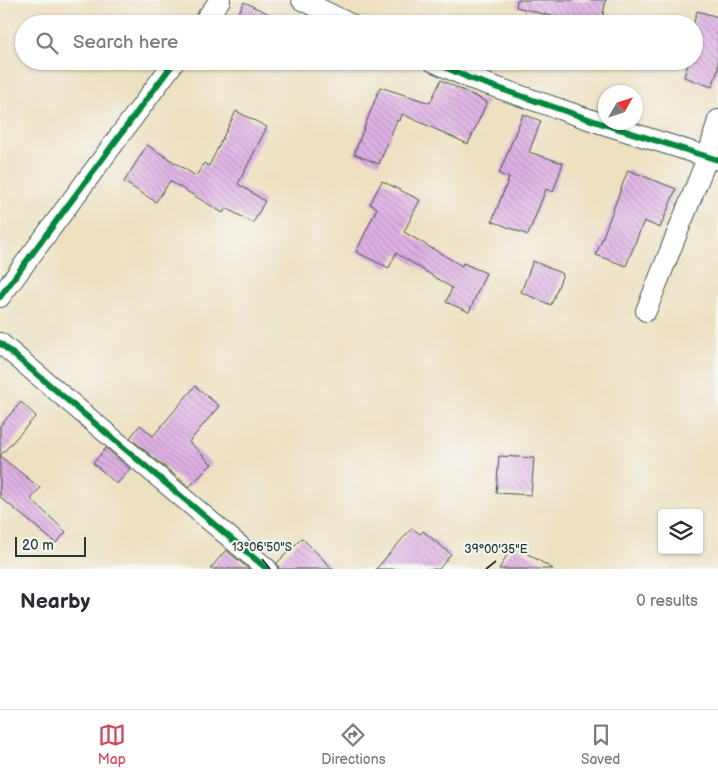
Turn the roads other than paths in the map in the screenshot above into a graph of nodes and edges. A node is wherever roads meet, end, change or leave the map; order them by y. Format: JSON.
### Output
{"nodes":[{"id":1,"x":220,"y":0,"type":"edge"},
{"id":2,"x":302,"y":0,"type":"edge"},
{"id":3,"x":209,"y":15,"type":"edge"},
{"id":4,"x":332,"y":15,"type":"edge"},
{"id":5,"x":168,"y":70,"type":"edge"},
{"id":6,"x":452,"y":70,"type":"edge"},
{"id":7,"x":718,"y":120,"type":"edge"},
{"id":8,"x":713,"y":158,"type":"edge"},
{"id":9,"x":0,"y":297,"type":"edge"},
{"id":10,"x":646,"y":311,"type":"dead end"},
{"id":11,"x":0,"y":343,"type":"edge"},
{"id":12,"x":267,"y":569,"type":"edge"}],
"edges":[{"from":1,"to":3,"type":"street"},
{"from":2,"to":4,"type":"street"},
{"from":5,"to":9,"type":"street"},
{"from":6,"to":8,"type":"street"},
{"from":7,"to":8,"type":"street"},
{"from":8,"to":10,"type":"street"},
{"from":11,"to":12,"type":"street"}]}
